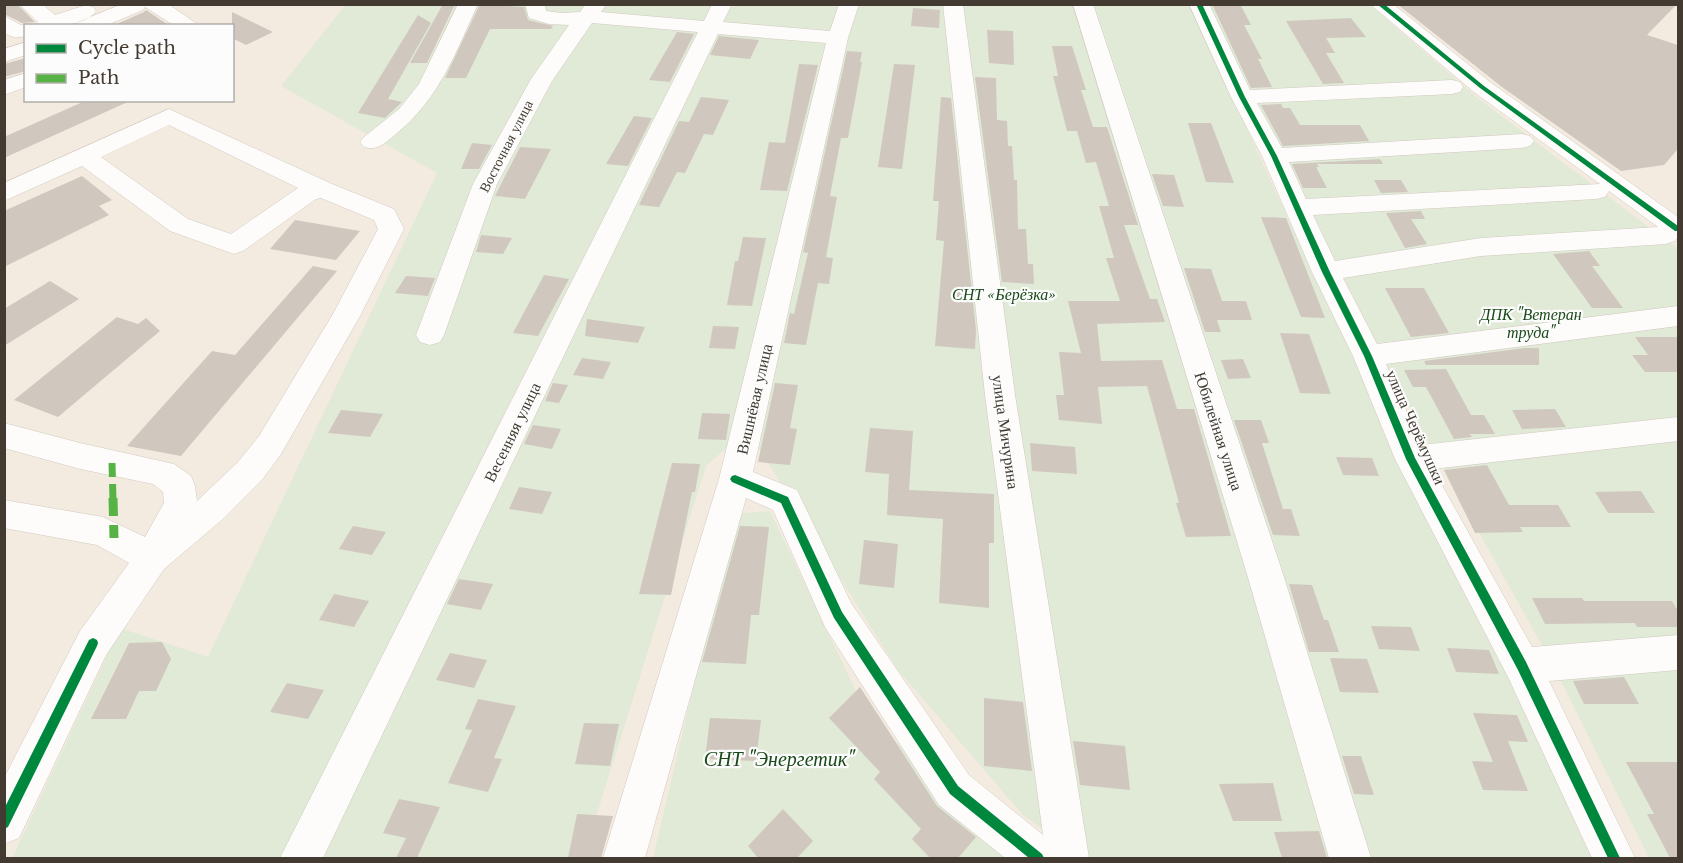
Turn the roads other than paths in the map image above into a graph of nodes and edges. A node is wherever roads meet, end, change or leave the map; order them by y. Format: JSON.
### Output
{"nodes":[{"id":1,"x":29,"y":4,"type":"edge"},
{"id":2,"x":468,"y":4,"type":"edge"},
{"id":3,"x":535,"y":4,"type":"edge"},
{"id":4,"x":849,"y":4,"type":"edge"},
{"id":5,"x":953,"y":4,"type":"edge"},
{"id":6,"x":1083,"y":4,"type":"edge"},
{"id":7,"x":1199,"y":4,"type":"edge"},
{"id":8,"x":1380,"y":4,"type":"edge"},
{"id":9,"x":145,"y":5,"type":"edge"},
{"id":10,"x":593,"y":11,"type":"edge"},
{"id":11,"x":717,"y":15,"type":"edge"},
{"id":12,"x":85,"y":18,"type":"edge"},
{"id":13,"x":4,"y":22,"type":"edge"},
{"id":14,"x":176,"y":23,"type":"edge"},
{"id":15,"x":50,"y":24,"type":"edge"},
{"id":16,"x":56,"y":24,"type":"edge"},
{"id":17,"x":24,"y":30,"type":"edge"},
{"id":18,"x":837,"y":38,"type":"junction"},
{"id":19,"x":24,"y":49,"type":"edge"},
{"id":20,"x":4,"y":56,"type":"edge"},
{"id":21,"x":24,"y":64,"type":"edge"},
{"id":22,"x":4,"y":71,"type":"edge"},
{"id":23,"x":24,"y":80,"type":"edge"},
{"id":24,"x":1452,"y":87,"type":"dead end"},
{"id":25,"x":4,"y":88,"type":"edge"},
{"id":26,"x":1242,"y":97,"type":"junction"},
{"id":27,"x":162,"y":108,"type":"edge"},
{"id":28,"x":1522,"y":141,"type":"dead end"},
{"id":29,"x":372,"y":142,"type":"dead end"},
{"id":30,"x":84,"y":156,"type":"junction"},
{"id":31,"x":1274,"y":156,"type":"junction"},
{"id":32,"x":323,"y":190,"type":"junction"},
{"id":33,"x":1596,"y":191,"type":"dead end"},
{"id":34,"x":4,"y":193,"type":"edge"},
{"id":35,"x":1297,"y":208,"type":"junction"},
{"id":36,"x":1672,"y":232,"type":"edge"},
{"id":37,"x":1326,"y":272,"type":"junction"},
{"id":38,"x":1678,"y":316,"type":"edge"},
{"id":39,"x":430,"y":335,"type":"dead end"},
{"id":40,"x":1368,"y":356,"type":"junction"},
{"id":41,"x":1678,"y":429,"type":"edge"},
{"id":42,"x":4,"y":435,"type":"edge"},
{"id":43,"x":1411,"y":459,"type":"junction"},
{"id":44,"x":735,"y":479,"type":"junction"},
{"id":45,"x":4,"y":514,"type":"edge"},
{"id":46,"x":152,"y":558,"type":"junction"},
{"id":47,"x":1678,"y":652,"type":"edge"},
{"id":48,"x":1522,"y":666,"type":"junction"},
{"id":49,"x":4,"y":823,"type":"edge"},
{"id":50,"x":301,"y":858,"type":"edge"},
{"id":51,"x":624,"y":858,"type":"edge"},
{"id":52,"x":1038,"y":858,"type":"edge"},
{"id":53,"x":1068,"y":858,"type":"edge"},
{"id":54,"x":1350,"y":858,"type":"edge"},
{"id":55,"x":1614,"y":858,"type":"edge"}],
"edges":[{"from":1,"to":15,"type":"street"},
{"from":2,"to":29,"type":"street"},
{"from":3,"to":10,"type":"street"},
{"from":4,"to":18,"type":"street","name":"Вишнёвая улица"},
{"from":5,"to":53,"type":"street","name":"улица Мичурина"},
{"from":6,"to":54,"type":"street","name":"Юбилейная улица"},
{"from":7,"to":26,"type":"street","name":"улица Черёмушки"},
{"from":8,"to":36,"type":"street"},
{"from":9,"to":12,"type":"street"},
{"from":9,"to":14,"type":"street"},
{"from":10,"to":11,"type":"street"},
{"from":10,"to":39,"type":"street","name":"Восточная улица"},
{"from":11,"to":18,"type":"street"},
{"from":11,"to":50,"type":"street","name":"Весенняя улица"},
{"from":12,"to":16,"type":"street"},
{"from":13,"to":17,"type":"street"},
{"from":18,"to":44,"type":"street","name":"Вишнёвая улица"},
{"from":19,"to":20,"type":"street"},
{"from":21,"to":22,"type":"street"},
{"from":23,"to":25,"type":"street"},
{"from":24,"to":26,"type":"street"},
{"from":26,"to":31,"type":"street","name":"улица Черёмушки"},
{"from":27,"to":30,"type":"street"},
{"from":27,"to":32,"type":"street"},
{"from":28,"to":31,"type":"street"},
{"from":30,"to":32,"type":"street"},
{"from":30,"to":34,"type":"street"},
{"from":31,"to":35,"type":"street","name":"улица Черёмушки"},
{"from":32,"to":46,"type":"street"},
{"from":33,"to":35,"type":"street"},
{"from":35,"to":37,"type":"street","name":"улица Черёмушки"},
{"from":36,"to":37,"type":"street"},
{"from":37,"to":40,"type":"street","name":"улица Черёмушки"},
{"from":38,"to":40,"type":"street"},
{"from":40,"to":43,"type":"street","name":"улица Черёмушки"},
{"from":41,"to":43,"type":"street"},
{"from":42,"to":46,"type":"street"},
{"from":43,"to":48,"type":"street","name":"улица Черёмушки"},
{"from":44,"to":51,"type":"street","name":"Вишнёвая улица"},
{"from":44,"to":52,"type":"street"},
{"from":45,"to":46,"type":"street"},
{"from":46,"to":49,"type":"street"},
{"from":47,"to":48,"type":"street"},
{"from":48,"to":55,"type":"street","name":"улица Черёмушки"}]}
